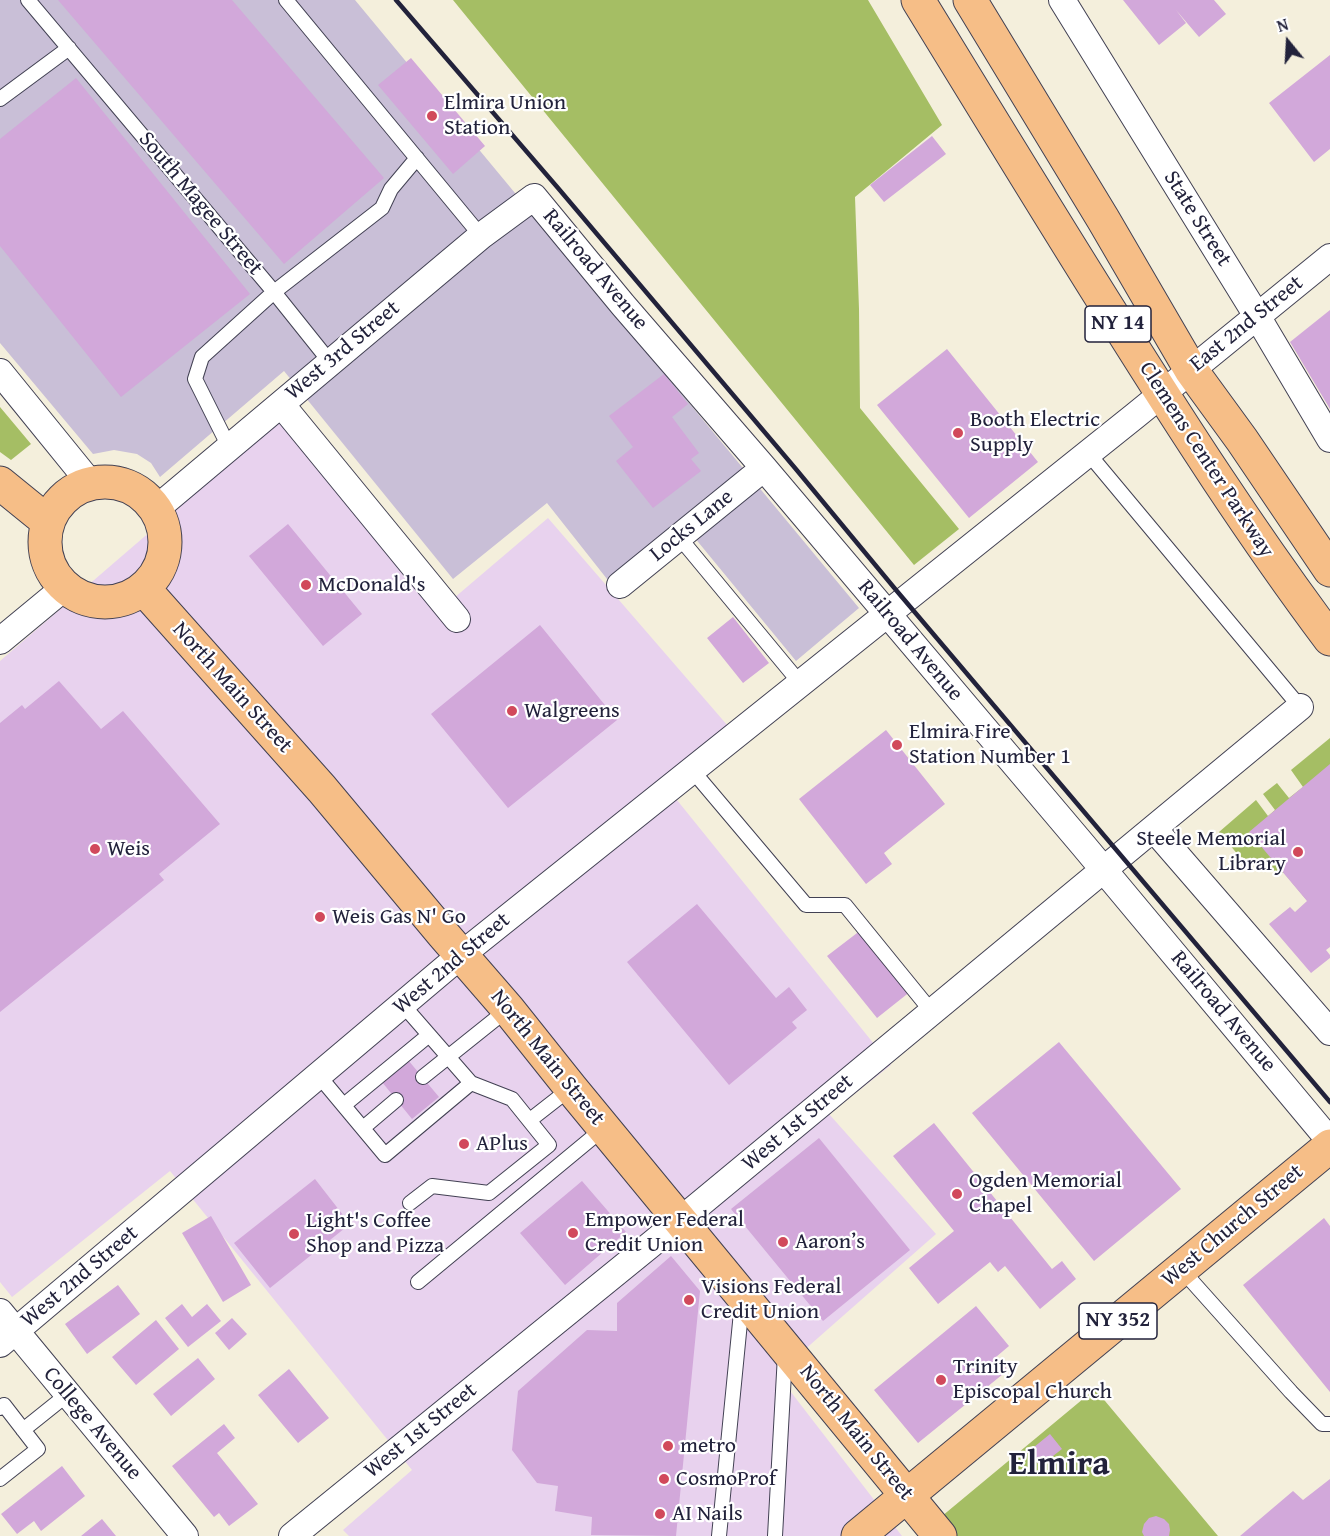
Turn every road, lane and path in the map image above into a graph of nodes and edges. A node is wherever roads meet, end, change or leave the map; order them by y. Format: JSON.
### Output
{"nodes":[{"id":1,"x":28,"y":0,"type":"edge"},
{"id":2,"x":286,"y":0,"type":"edge"},
{"id":3,"x":918,"y":0,"type":"edge"},
{"id":4,"x":970,"y":0,"type":"edge"},
{"id":5,"x":1062,"y":0,"type":"edge"},
{"id":6,"x":69,"y":48,"type":"junction"},
{"id":7,"x":0,"y":99,"type":"edge"},
{"id":8,"x":417,"y":158,"type":"junction"},
{"id":9,"x":534,"y":197,"type":"joint"},
{"id":10,"x":481,"y":236,"type":"junction"},
{"id":11,"x":1330,"y":257,"type":"edge"},
{"id":12,"x":274,"y":292,"type":"junction"},
{"id":13,"x":1257,"y":316,"type":"junction"},
{"id":14,"x":330,"y":362,"type":"junction"},
{"id":15,"x":1191,"y":370,"type":"junction"},
{"id":16,"x":0,"y":372,"type":"edge"},
{"id":17,"x":1162,"y":394,"type":"junction"},
{"id":18,"x":280,"y":404,"type":"junction"},
{"id":19,"x":1330,"y":439,"type":"edge"},
{"id":20,"x":230,"y":447,"type":"junction"},
{"id":21,"x":1088,"y":453,"type":"junction"},
{"id":22,"x":764,"y":468,"type":"junction"},
{"id":23,"x":0,"y":483,"type":"edge"},
{"id":24,"x":91,"y":484,"type":"junction"},
{"id":25,"x":156,"y":510,"type":"junction"},
{"id":26,"x":48,"y":522,"type":"junction"},
{"id":27,"x":679,"y":537,"type":"junction"},
{"id":28,"x":1330,"y":570,"type":"edge"},
{"id":29,"x":620,"y":585,"type":"dead end"},
{"id":30,"x":64,"y":588,"type":"junction"},
{"id":31,"x":144,"y":589,"type":"junction"},
{"id":32,"x":912,"y":594,"type":"joint"},
{"id":33,"x":887,"y":614,"type":"junction"},
{"id":34,"x":457,"y":619,"type":"dead end"},
{"id":35,"x":1330,"y":639,"type":"edge"},
{"id":36,"x":0,"y":641,"type":"edge"},
{"id":37,"x":800,"y":683,"type":"junction"},
{"id":38,"x":1300,"y":707,"type":"joint"},
{"id":39,"x":692,"y":770,"type":"junction"},
{"id":40,"x":1154,"y":829,"type":"junction"},
{"id":41,"x":1103,"y":869,"type":"junction"},
{"id":42,"x":462,"y":955,"type":"junction"},
{"id":43,"x":403,"y":1005,"type":"junction"},
{"id":44,"x":508,"y":1009,"type":"junction"},
{"id":45,"x":932,"y":1012,"type":"junction"},
{"id":46,"x":1330,"y":1032,"type":"edge"},
{"id":47,"x":429,"y":1035,"type":"junction"},
{"id":48,"x":448,"y":1057,"type":"junction"},
{"id":49,"x":319,"y":1076,"type":"junction"},
{"id":50,"x":423,"y":1077,"type":"dead end"},
{"id":51,"x":471,"y":1083,"type":"junction"},
{"id":52,"x":571,"y":1088,"type":"junction"},
{"id":53,"x":396,"y":1100,"type":"dead end"},
{"id":54,"x":344,"y":1105,"type":"junction"},
{"id":55,"x":530,"y":1120,"type":"junction"},
{"id":56,"x":363,"y":1128,"type":"junction"},
{"id":57,"x":604,"y":1128,"type":"junction"},
{"id":58,"x":1330,"y":1141,"type":"edge"},
{"id":59,"x":1330,"y":1146,"type":"edge"},
{"id":60,"x":410,"y":1203,"type":"dead end"},
{"id":61,"x":680,"y":1221,"type":"junction"},
{"id":62,"x":1181,"y":1269,"type":"junction"},
{"id":63,"x":418,"y":1282,"type":"dead end"},
{"id":64,"x":742,"y":1296,"type":"junction"},
{"id":65,"x":0,"y":1312,"type":"edge"},
{"id":66,"x":8,"y":1338,"type":"edge"},
{"id":67,"x":785,"y":1348,"type":"junction"},
{"id":68,"x":68,"y":1394,"type":"junction"},
{"id":69,"x":0,"y":1408,"type":"edge"},
{"id":70,"x":1330,"y":1424,"type":"edge"},
{"id":71,"x":23,"y":1430,"type":"junction"},
{"id":72,"x":0,"y":1479,"type":"edge"},
{"id":73,"x":907,"y":1496,"type":"junction"},
{"id":74,"x":185,"y":1536,"type":"edge"},
{"id":75,"x":292,"y":1536,"type":"edge"},
{"id":76,"x":719,"y":1536,"type":"edge"},
{"id":77,"x":775,"y":1536,"type":"edge"},
{"id":78,"x":858,"y":1536,"type":"edge"},
{"id":79,"x":940,"y":1536,"type":"edge"}],
"edges":[{"from":1,"to":6,"type":"lane","name":"South Magee Street"},
{"from":2,"to":8,"type":"lane"},
{"from":3,"to":17,"type":"main road","name":"Clemens Center Parkway","number":"NY 14"},
{"from":4,"to":15,"type":"main road","name":"Clemens Center Parkway","number":"NY 14"},
{"from":5,"to":13,"type":"street","name":"State Street"},
{"from":6,"to":7,"type":"lane"},
{"from":6,"to":12,"type":"lane","name":"South Magee Street"},
{"from":8,"to":10,"type":"lane"},
{"from":8,"to":12,"type":"lane"},
{"from":9,"to":10,"type":"street","name":"West 3rd Street"},
{"from":9,"to":22,"type":"street","name":"Railroad Avenue"},
{"from":10,"to":14,"type":"street","name":"West 3rd Street"},
{"from":11,"to":13,"type":"street","name":"East 2nd Street"},
{"from":12,"to":14,"type":"lane","name":"South Magee Street"},
{"from":12,"to":20,"type":"lane"},
{"from":13,"to":15,"type":"street","name":"East 2nd Street"},
{"from":13,"to":19,"type":"street","name":"State Street"},
{"from":14,"to":18,"type":"street","name":"West 3rd Street"},
{"from":15,"to":17,"type":"street","name":"East 2nd Street"},
{"from":15,"to":28,"type":"main road","name":"Clemens Center Parkway","number":"NY 14"},
{"from":16,"to":24,"type":"street"},
{"from":17,"to":21,"type":"street","name":"East 2nd Street"},
{"from":17,"to":35,"type":"main road","name":"Clemens Center Parkway","number":"NY 14"},
{"from":18,"to":20,"type":"street","name":"West 3rd Street"},
{"from":18,"to":34,"type":"street"},
{"from":20,"to":25,"type":"street","name":"West 3rd Street"},
{"from":21,"to":32,"type":"street","name":"East 2nd Street"},
{"from":21,"to":38,"type":"lane"},
{"from":22,"to":27,"type":"street","name":"Locks Lane"},
{"from":22,"to":33,"type":"street","name":"Railroad Avenue"},
{"from":23,"to":26,"type":"main road"},
{"from":24,"to":25,"type":"main road"},
{"from":24,"to":26,"type":"main road"},
{"from":25,"to":31,"type":"main road"},
{"from":26,"to":30,"type":"main road"},
{"from":27,"to":29,"type":"street","name":"Locks Lane"},
{"from":27,"to":37,"type":"lane"},
{"from":30,"to":31,"type":"main road"},
{"from":30,"to":36,"type":"street"},
{"from":31,"to":42,"type":"main road","name":"North Main Street"},
{"from":32,"to":33,"type":"street","name":"West 2nd Street"},
{"from":33,"to":37,"type":"street","name":"West 2nd Street"},
{"from":33,"to":41,"type":"street","name":"Railroad Avenue"},
{"from":37,"to":39,"type":"street","name":"West 2nd Street"},
{"from":38,"to":40,"type":"street","name":"West 1st Street"},
{"from":39,"to":42,"type":"street","name":"West 2nd Street"},
{"from":39,"to":45,"type":"lane"},
{"from":40,"to":41,"type":"street","name":"West 1st Street"},
{"from":40,"to":46,"type":"street"},
{"from":41,"to":45,"type":"street","name":"West 1st Street"},
{"from":41,"to":58,"type":"street","name":"Railroad Avenue"},
{"from":42,"to":43,"type":"street","name":"West 2nd Street"},
{"from":42,"to":44,"type":"main road","name":"North Main Street"},
{"from":43,"to":47,"type":"lane"},
{"from":43,"to":49,"type":"street","name":"West 2nd Street"},
{"from":44,"to":48,"type":"lane"},
{"from":44,"to":52,"type":"main road","name":"North Main Street"},
{"from":45,"to":61,"type":"street","name":"West 1st Street"},
{"from":47,"to":48,"type":"lane"},
{"from":47,"to":54,"type":"lane"},
{"from":48,"to":50,"type":"lane"},
{"from":48,"to":51,"type":"lane"},
{"from":49,"to":54,"type":"lane"},
{"from":49,"to":66,"type":"street","name":"West 2nd Street"},
{"from":51,"to":55,"type":"lane"},
{"from":51,"to":56,"type":"lane"},
{"from":52,"to":55,"type":"lane"},
{"from":52,"to":57,"type":"main road","name":"North Main Street"},
{"from":53,"to":56,"type":"lane"},
{"from":54,"to":56,"type":"lane"},
{"from":55,"to":60,"type":"lane"},
{"from":57,"to":61,"type":"main road","name":"North Main Street"},
{"from":57,"to":63,"type":"lane"},
{"from":59,"to":62,"type":"main road","name":"West Church Street","number":"NY 352"},
{"from":61,"to":64,"type":"main road","name":"North Main Street"},
{"from":61,"to":75,"type":"street","name":"West 1st Street"},
{"from":62,"to":70,"type":"lane"},
{"from":62,"to":73,"type":"main road","name":"West Church Street","number":"NY 352"},
{"from":64,"to":67,"type":"main road","name":"North Main Street"},
{"from":64,"to":76,"type":"lane"},
{"from":65,"to":66,"type":"street","name":"College Avenue"},
{"from":66,"to":68,"type":"street","name":"College Avenue"},
{"from":67,"to":73,"type":"main road","name":"North Main Street"},
{"from":67,"to":77,"type":"lane"},
{"from":68,"to":71,"type":"lane"},
{"from":68,"to":74,"type":"street","name":"College Avenue"},
{"from":69,"to":71,"type":"lane"},
{"from":71,"to":72,"type":"lane"},
{"from":73,"to":78,"type":"main road","name":"West Church Street","number":"NY 352"},
{"from":73,"to":79,"type":"main road","name":"North Main Street"}]}
